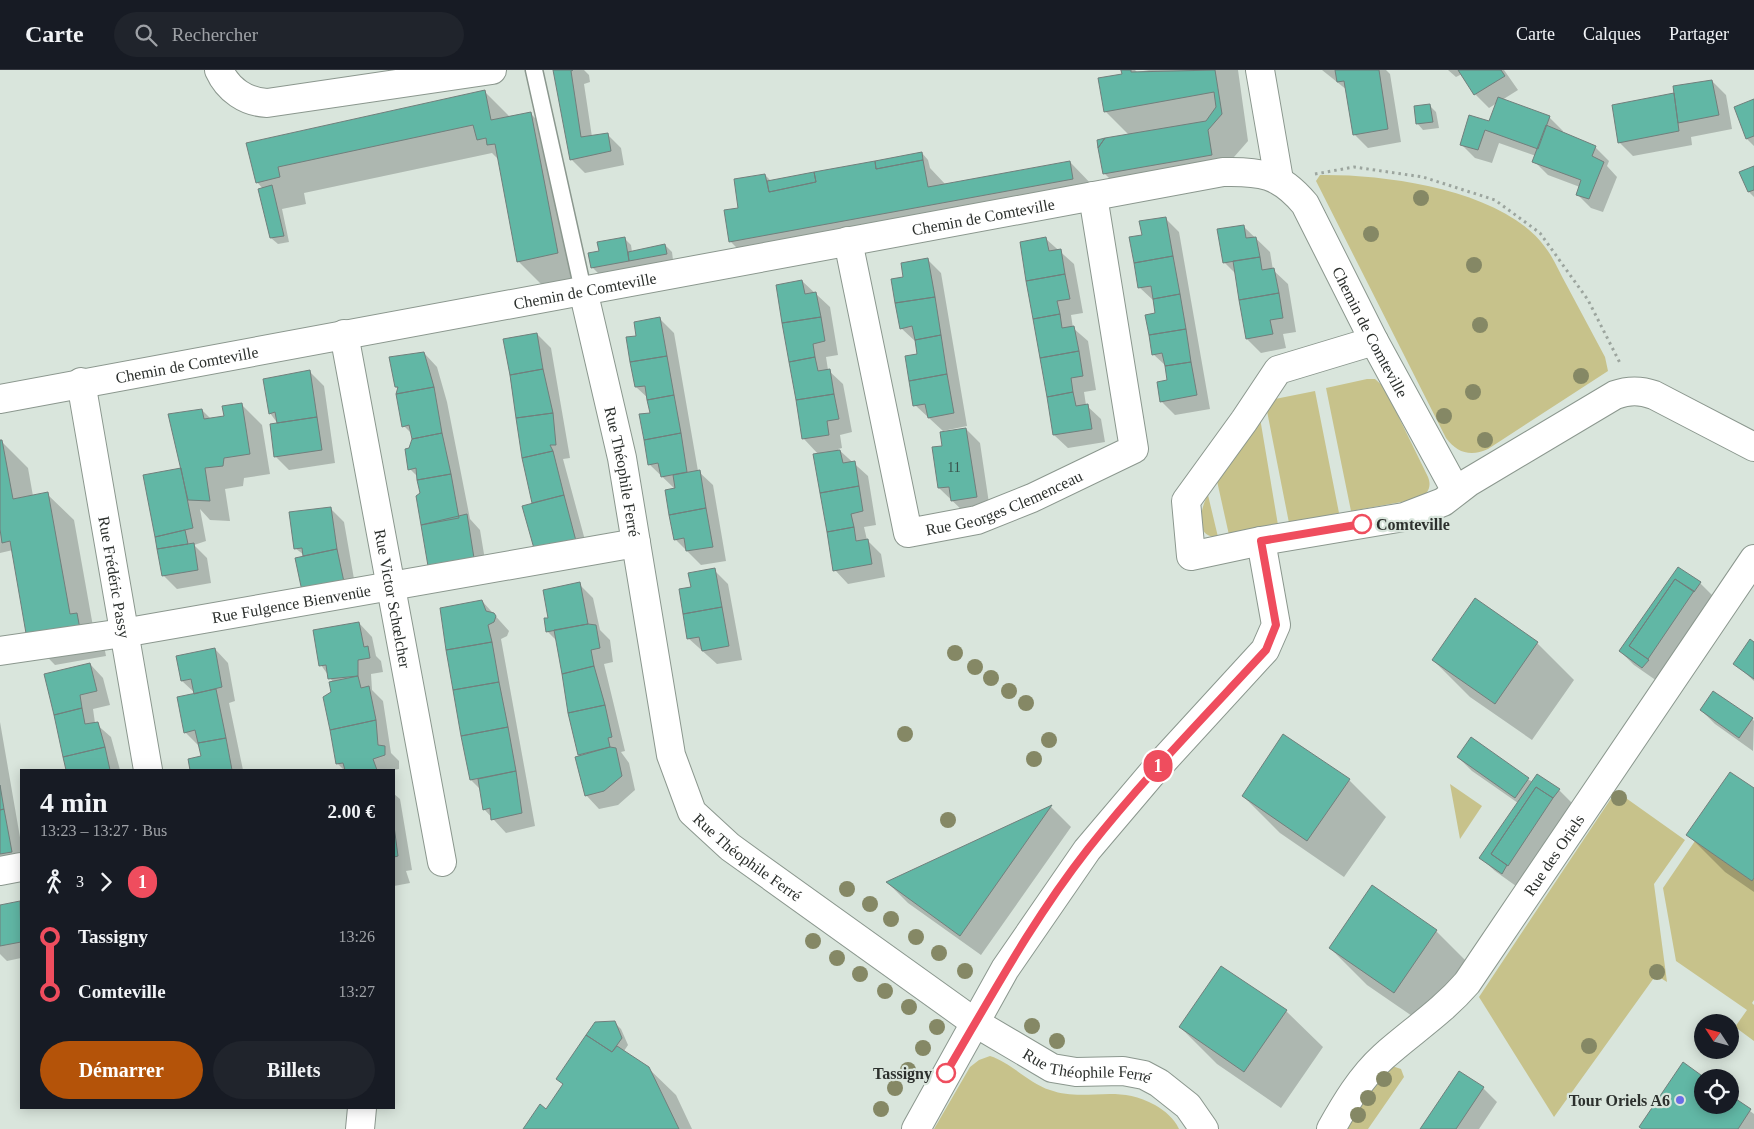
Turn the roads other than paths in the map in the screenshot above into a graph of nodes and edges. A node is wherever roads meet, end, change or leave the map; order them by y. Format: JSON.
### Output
{"nodes":[{"id":1,"x":219,"y":70,"type":"edge"},
{"id":2,"x":492,"y":70,"type":"edge"},
{"id":3,"x":534,"y":70,"type":"edge"},
{"id":4,"x":1260,"y":70,"type":"edge"},
{"id":5,"x":418,"y":76,"type":"edge"},
{"id":6,"x":1279,"y":180,"type":"junction"},
{"id":7,"x":1093,"y":196,"type":"junction"},
{"id":8,"x":848,"y":242,"type":"junction"},
{"id":9,"x":583,"y":290,"type":"junction"},
{"id":10,"x":344,"y":334,"type":"junction"},
{"id":11,"x":1374,"y":341,"type":"junction"},
{"id":12,"x":81,"y":382,"type":"junction"},
{"id":13,"x":0,"y":399,"type":"edge"},
{"id":14,"x":1754,"y":447,"type":"edge"},
{"id":15,"x":1456,"y":491,"type":"junction"},
{"id":16,"x":1261,"y":541,"type":"junction"},
{"id":17,"x":636,"y":543,"type":"junction"},
{"id":18,"x":1754,"y":559,"type":"edge"},
{"id":19,"x":391,"y":586,"type":"junction"},
{"id":20,"x":123,"y":632,"type":"junction"},
{"id":21,"x":0,"y":651,"type":"edge"},
{"id":22,"x":148,"y":769,"type":"edge"},
{"id":23,"x":442,"y":862,"type":"dead end"},
{"id":24,"x":20,"y":868,"type":"edge"},
{"id":25,"x":0,"y":871,"type":"edge"},
{"id":26,"x":974,"y":1022,"type":"junction"},
{"id":27,"x":362,"y":1109,"type":"edge"},
{"id":28,"x":360,"y":1129,"type":"edge"},
{"id":29,"x":916,"y":1129,"type":"edge"},
{"id":30,"x":1204,"y":1129,"type":"edge"},
{"id":31,"x":1331,"y":1129,"type":"edge"}],
"edges":[{"from":1,"to":5,"type":"street"},
{"from":2,"to":5,"type":"street"},
{"from":3,"to":9,"type":"lane"},
{"from":4,"to":6,"type":"street"},
{"from":6,"to":7,"type":"street","name":"Chemin de Comteville"},
{"from":6,"to":11,"type":"street","name":"Chemin de Comteville"},
{"from":7,"to":8,"type":"street","name":"Chemin de Comteville"},
{"from":7,"to":8,"type":"street","name":"Rue Georges Clemenceau"},
{"from":8,"to":9,"type":"street","name":"Chemin de Comteville"},
{"from":9,"to":10,"type":"street","name":"Chemin de Comteville"},
{"from":9,"to":17,"type":"street","name":"Rue Théophile Ferré"},
{"from":10,"to":12,"type":"street","name":"Chemin de Comteville"},
{"from":10,"to":19,"type":"street","name":"Rue Victor Schœlcher"},
{"from":11,"to":15,"type":"street","name":"Chemin de Comteville"},
{"from":11,"to":16,"type":"street"},
{"from":12,"to":13,"type":"street","name":"Chemin de Comteville"},
{"from":12,"to":20,"type":"street","name":"Rue Frédéric Passy"},
{"from":14,"to":15,"type":"street"},
{"from":15,"to":16,"type":"street"},
{"from":16,"to":26,"type":"street"},
{"from":17,"to":19,"type":"street","name":"Rue Fulgence Bienvenüe"},
{"from":17,"to":26,"type":"street","name":"Rue Théophile Ferré"},
{"from":18,"to":31,"type":"street","name":"Rue des Oriels"},
{"from":19,"to":20,"type":"street","name":"Rue Fulgence Bienvenüe"},
{"from":19,"to":23,"type":"street","name":"Rue Victor Schœlcher"},
{"from":20,"to":21,"type":"street","name":"Rue Fulgence Bienvenüe"},
{"from":20,"to":22,"type":"street","name":"Rue Frédéric Passy"},
{"from":24,"to":25,"type":"street"},
{"from":26,"to":29,"type":"street"},
{"from":26,"to":30,"type":"street","name":"Rue Théophile Ferré"},
{"from":27,"to":28,"type":"street"}]}
